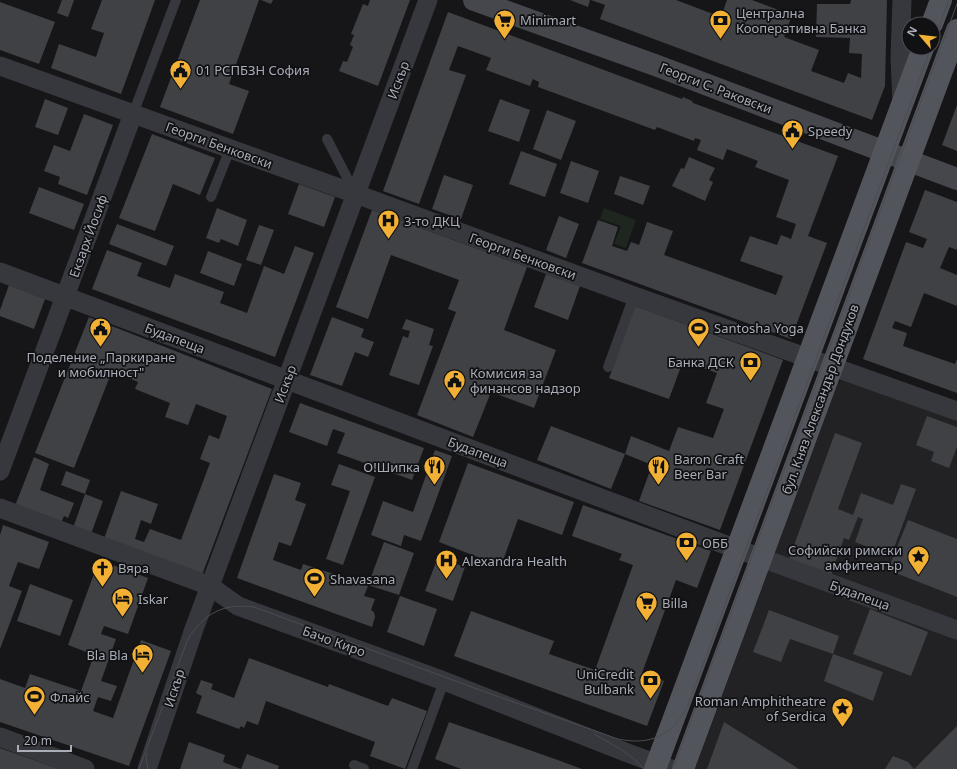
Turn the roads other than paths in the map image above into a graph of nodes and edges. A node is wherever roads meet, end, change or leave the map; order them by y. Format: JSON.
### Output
{"nodes":[{"id":1,"x":176,"y":0,"type":"edge"},
{"id":2,"x":428,"y":0,"type":"edge"},
{"id":3,"x":474,"y":0,"type":"edge"},
{"id":4,"x":902,"y":0,"type":"edge"},
{"id":5,"x":940,"y":0,"type":"edge"},
{"id":6,"x":935,"y":16,"type":"edge"},
{"id":7,"x":957,"y":30,"type":"edge"},
{"id":8,"x":920,"y":56,"type":"edge"},
{"id":9,"x":0,"y":66,"type":"edge"},
{"id":10,"x":902,"y":103,"type":"junction"},
{"id":11,"x":133,"y":114,"type":"junction"},
{"id":12,"x":327,"y":139,"type":"dead end"},
{"id":13,"x":230,"y":149,"type":"junction"},
{"id":14,"x":884,"y":152,"type":"junction"},
{"id":15,"x":908,"y":161,"type":"junction"},
{"id":16,"x":957,"y":179,"type":"edge"},
{"id":17,"x":356,"y":194,"type":"junction"},
{"id":18,"x":212,"y":197,"type":"dead end"},
{"id":19,"x":0,"y":272,"type":"edge"},
{"id":20,"x":65,"y":296,"type":"junction"},
{"id":21,"x":634,"y":296,"type":"junction"},
{"id":22,"x":808,"y":358,"type":"junction"},
{"id":23,"x":832,"y":366,"type":"junction"},
{"id":24,"x":608,"y":367,"type":"dead end"},
{"id":25,"x":287,"y":380,"type":"junction"},
{"id":26,"x":957,"y":411,"type":"edge"},
{"id":27,"x":0,"y":471,"type":"edge"},
{"id":28,"x":0,"y":508,"type":"edge"},
{"id":29,"x":737,"y":549,"type":"junction"},
{"id":30,"x":761,"y":558,"type":"junction"},
{"id":31,"x":210,"y":586,"type":"junction"},
{"id":32,"x":957,"y":630,"type":"edge"},
{"id":33,"x":444,"y":681,"type":"junction"},
{"id":34,"x":0,"y":737,"type":"edge"},
{"id":35,"x":661,"y":767,"type":"edge"},
{"id":36,"x":85,"y":769,"type":"edge"},
{"id":37,"x":147,"y":769,"type":"edge"},
{"id":38,"x":412,"y":769,"type":"edge"},
{"id":39,"x":683,"y":769,"type":"edge"}],
"edges":[{"from":1,"to":11,"type":"lane","name":"Екзарх Йосиф"},
{"from":2,"to":17,"type":"street","name":"Искър"},
{"from":3,"to":14,"type":"street","name":"Георги С. Раковски"},
{"from":4,"to":10,"type":"street"},
{"from":5,"to":6,"type":"main road"},
{"from":7,"to":15,"type":"main road","name":"бул. Княз Александър Дондуков"},
{"from":8,"to":10,"type":"main road","name":"бул. Княз Александър Дондуков"},
{"from":9,"to":11,"type":"street","name":"Георги Бенковски"},
{"from":10,"to":14,"type":"main road","name":"бул. Княз Александър Дондуков"},
{"from":11,"to":13,"type":"street","name":"Георги Бенковски"},
{"from":11,"to":20,"type":"street","name":"Екзарх Йосиф"},
{"from":12,"to":17,"type":"lane"},
{"from":13,"to":17,"type":"street","name":"Георги Бенковски"},
{"from":13,"to":18,"type":"lane"},
{"from":14,"to":15,"type":"street","name":"Георги С. Раковски"},
{"from":14,"to":22,"type":"main road","name":"бул. Княз Александър Дондуков"},
{"from":15,"to":16,"type":"street","name":"Георги С. Раковски"},
{"from":15,"to":23,"type":"main road","name":"бул. Княз Александър Дондуков"},
{"from":17,"to":21,"type":"street","name":"Георги Бенковски"},
{"from":17,"to":25,"type":"street","name":"Искър"},
{"from":19,"to":20,"type":"street","name":"Будапеща"},
{"from":20,"to":25,"type":"street","name":"Будапеща"},
{"from":20,"to":27,"type":"street","name":"Екзарх Йосиф"},
{"from":21,"to":22,"type":"street","name":"Георги Бенковски"},
{"from":21,"to":24,"type":"lane"},
{"from":22,"to":23,"type":"street","name":"Георги Бенковски"},
{"from":22,"to":29,"type":"main road","name":"бул. Княз Александър Дондуков"},
{"from":23,"to":26,"type":"street","name":"Георги Бенковски"},
{"from":23,"to":30,"type":"main road","name":"бул. Княз Александър Дондуков"},
{"from":25,"to":29,"type":"street","name":"Будапеща"},
{"from":25,"to":31,"type":"street","name":"Искър"},
{"from":28,"to":31,"type":"street","name":"Бачо Киро"},
{"from":29,"to":30,"type":"street","name":"Будапеща"},
{"from":29,"to":35,"type":"main road","name":"бул. Княз Александър Дондуков"},
{"from":30,"to":32,"type":"street","name":"Будапеща"},
{"from":30,"to":39,"type":"main road","name":"бул. Княз Александър Дондуков"},
{"from":31,"to":33,"type":"street","name":"Бачо Киро"},
{"from":31,"to":37,"type":"street","name":"Искър"},
{"from":33,"to":35,"type":"street","name":"Бачо Киро"},
{"from":33,"to":38,"type":"lane"},
{"from":34,"to":36,"type":"street"}]}
